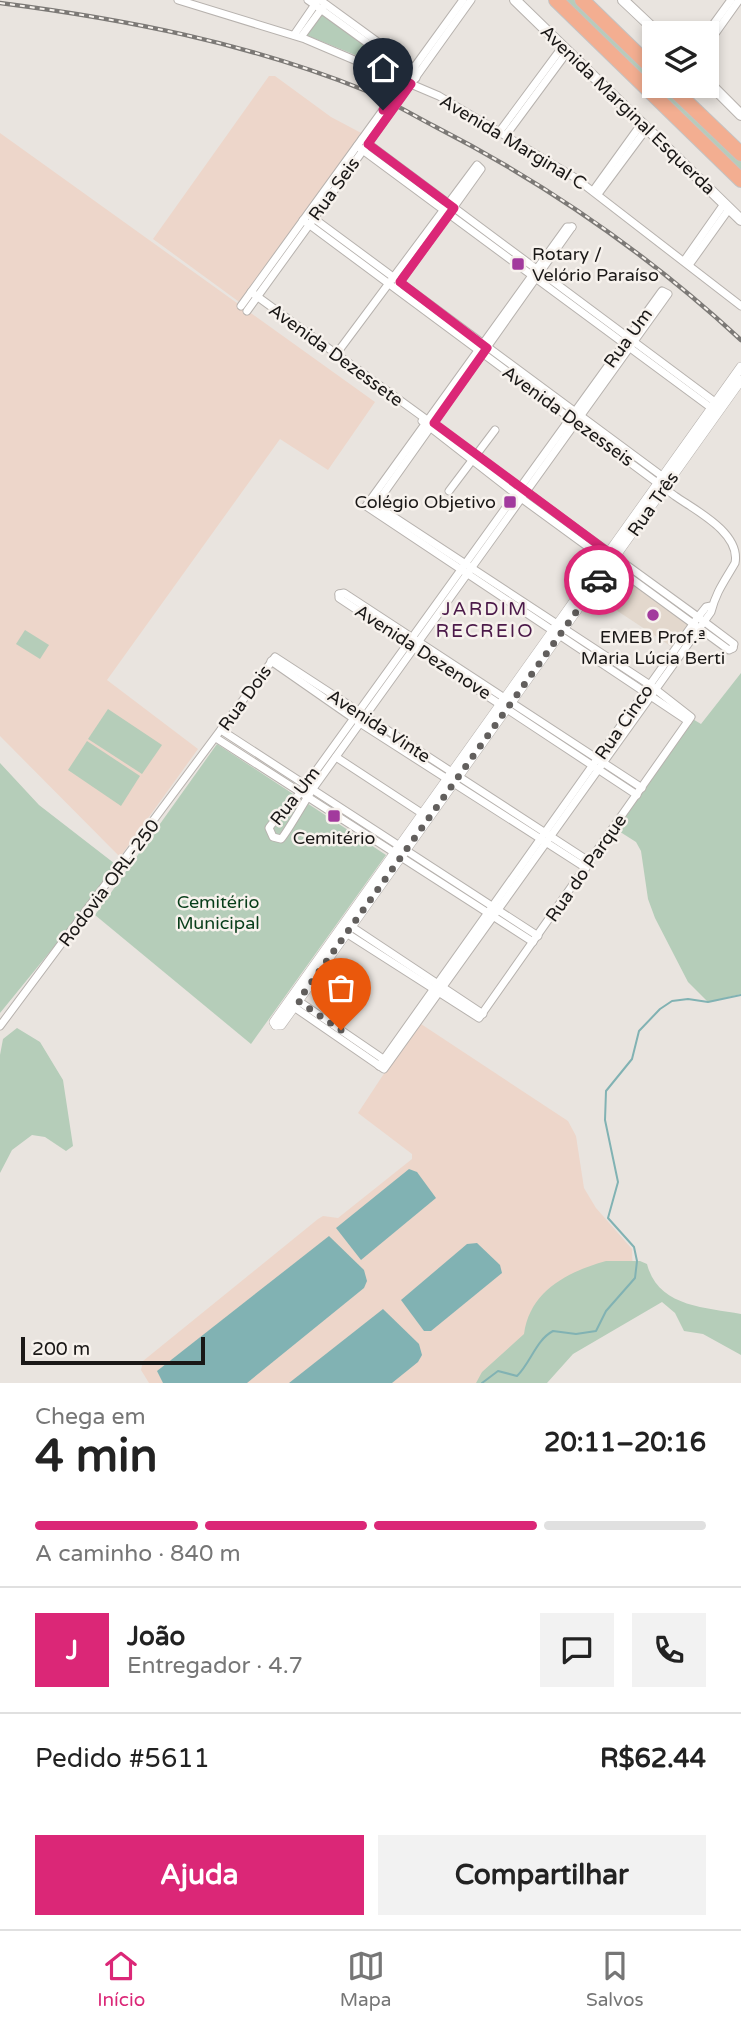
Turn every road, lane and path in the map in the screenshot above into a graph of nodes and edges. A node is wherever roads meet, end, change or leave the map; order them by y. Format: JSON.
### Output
{"nodes":[{"id":1,"x":463,"y":0,"type":"edge"},
{"id":2,"x":471,"y":0,"type":"edge"},
{"id":3,"x":515,"y":0,"type":"edge"},
{"id":4,"x":556,"y":0,"type":"edge"},
{"id":5,"x":582,"y":0,"type":"edge"},
{"id":6,"x":623,"y":0,"type":"edge"},
{"id":7,"x":731,"y":0,"type":"edge"},
{"id":8,"x":739,"y":0,"type":"edge"},
{"id":9,"x":187,"y":1,"type":"edge"},
{"id":10,"x":319,"y":3,"type":"edge"},
{"id":11,"x":645,"y":21,"type":"edge"},
{"id":12,"x":716,"y":21,"type":"edge"},
{"id":13,"x":719,"y":28,"type":"edge"},
{"id":14,"x":298,"y":36,"type":"junction"},
{"id":15,"x":565,"y":48,"type":"junction"},
{"id":16,"x":642,"y":58,"type":"edge"},
{"id":17,"x":412,"y":76,"type":"junction"},
{"id":18,"x":719,"y":93,"type":"edge"},
{"id":19,"x":682,"y":98,"type":"edge"},
{"id":20,"x":741,"y":115,"type":"edge"},
{"id":21,"x":644,"y":125,"type":"junction"},
{"id":22,"x":503,"y":133,"type":"junction"},
{"id":23,"x":363,"y":145,"type":"junction"},
{"id":24,"x":741,"y":155,"type":"edge"},
{"id":25,"x":473,"y":174,"type":"dead end"},
{"id":26,"x":741,"y":180,"type":"edge"},
{"id":27,"x":596,"y":192,"type":"junction"},
{"id":28,"x":727,"y":207,"type":"junction"},
{"id":29,"x":449,"y":208,"type":"junction"},
{"id":30,"x":309,"y":219,"type":"junction"},
{"id":31,"x":741,"y":220,"type":"edge"},
{"id":32,"x":686,"y":263,"type":"junction"},
{"id":33,"x":537,"y":274,"type":"junction"},
{"id":34,"x":395,"y":283,"type":"junction"},
{"id":35,"x":256,"y":292,"type":"junction"},
{"id":36,"x":741,"y":306,"type":"edge"},
{"id":37,"x":244,"y":309,"type":"dead end"},
{"id":38,"x":629,"y":343,"type":"junction"},
{"id":39,"x":483,"y":349,"type":"junction"},
{"id":40,"x":337,"y":353,"type":"junction"},
{"id":41,"x":741,"y":367,"type":"edge"},
{"id":42,"x":741,"y":380,"type":"edge"},
{"id":43,"x":717,"y":408,"type":"junction"},
{"id":44,"x":576,"y":417,"type":"junction"},
{"id":45,"x":427,"y":423,"type":"junction"},
{"id":46,"x":495,"y":430,"type":"dead end"},
{"id":47,"x":474,"y":458,"type":"junction"},
{"id":48,"x":664,"y":482,"type":"junction"},
{"id":49,"x":449,"y":491,"type":"dead end"},
{"id":50,"x":521,"y":493,"type":"junction"},
{"id":51,"x":610,"y":557,"type":"junction"},
{"id":52,"x":465,"y":568,"type":"junction"},
{"id":53,"x":711,"y":606,"type":"joint"},
{"id":54,"x":699,"y":622,"type":"junction"},
{"id":55,"x":558,"y":630,"type":"junction"},
{"id":56,"x":413,"y":642,"type":"junction"},
{"id":57,"x":273,"y":660,"type":"joint"},
{"id":58,"x":651,"y":690,"type":"junction"},
{"id":59,"x":506,"y":702,"type":"junction"},
{"id":60,"x":359,"y":718,"type":"junction"},
{"id":61,"x":221,"y":730,"type":"junction"},
{"id":62,"x":215,"y":737,"type":"junction"},
{"id":63,"x":336,"y":757,"type":"junction"},
{"id":64,"x":599,"y":763,"type":"junction"},
{"id":65,"x":452,"y":778,"type":"junction"},
{"id":66,"x":309,"y":788,"type":"junction"},
{"id":67,"x":639,"y":792,"type":"junction"},
{"id":68,"x":303,"y":795,"type":"junction"},
{"id":69,"x":425,"y":816,"type":"junction"},
{"id":70,"x":546,"y":838,"type":"junction"},
{"id":71,"x":400,"y":851,"type":"junction"},
{"id":72,"x":588,"y":865,"type":"junction"},
{"id":73,"x":494,"y":912,"type":"junction"},
{"id":74,"x":345,"y":927,"type":"junction"},
{"id":75,"x":536,"y":939,"type":"junction"},
{"id":76,"x":438,"y":989,"type":"junction"},
{"id":77,"x":293,"y":1001,"type":"joint"},
{"id":78,"x":0,"y":1026,"type":"edge"}],
"edges":[{"from":1,"to":17,"type":"street","name":"Rua Seis"},
{"from":2,"to":17,"type":"street","name":"Rua Seis"},
{"from":3,"to":15,"type":"main road","name":"Avenida Marginal Esquerda"},
{"from":4,"to":26,"type":"highway"},
{"from":5,"to":16,"type":"highway"},
{"from":6,"to":11,"type":"main road"},
{"from":7,"to":12,"type":"street"},
{"from":8,"to":13,"type":"street"},
{"from":9,"to":14,"type":"street","name":"Avenida Marginal C"},
{"from":10,"to":14,"type":"street"},
{"from":10,"to":17,"type":"street"},
{"from":14,"to":17,"type":"street","name":"Avenida Marginal C"},
{"from":15,"to":21,"type":"main road","name":"Avenida Marginal Esquerda"},
{"from":15,"to":22,"type":"street"},
{"from":17,"to":22,"type":"street","name":"Avenida Marginal C"},
{"from":17,"to":23,"type":"street","name":"Rua Seis","bridge":true},
{"from":18,"to":20,"type":"main road"},
{"from":19,"to":24,"type":"highway"},
{"from":21,"to":27,"type":"street"},
{"from":21,"to":28,"type":"main road","name":"Avenida Marginal Esquerda"},
{"from":22,"to":27,"type":"street","name":"Avenida Marginal C"},
{"from":23,"to":29,"type":"street"},
{"from":23,"to":30,"type":"street","name":"Rua Seis"},
{"from":25,"to":29,"type":"street"},
{"from":27,"to":32,"type":"street","name":"Avenida Marginal C"},
{"from":28,"to":31,"type":"main road","name":"Avenida Marginal Esquerda"},
{"from":28,"to":32,"type":"street"},
{"from":29,"to":33,"type":"street"},
{"from":29,"to":34,"type":"street"},
{"from":30,"to":34,"type":"street","name":"Avenida Dezesseis"},
{"from":30,"to":35,"type":"street","name":"Rua Seis"},
{"from":32,"to":36,"type":"street","name":"Avenida Marginal C"},
{"from":33,"to":33,"type":"street"},
{"from":33,"to":38,"type":"street"},
{"from":33,"to":39,"type":"street"},
{"from":34,"to":39,"type":"street","name":"Avenida Dezesseis"},
{"from":34,"to":40,"type":"street"},
{"from":35,"to":37,"type":"street","name":"Rua Seis"},
{"from":35,"to":40,"type":"street","name":"Avenida Dezessete"},
{"from":38,"to":38,"type":"street","name":"Rua Um"},
{"from":38,"to":43,"type":"street"},
{"from":38,"to":44,"type":"street","name":"Rua Um"},
{"from":39,"to":44,"type":"street","name":"Avenida Dezesseis"},
{"from":39,"to":45,"type":"street"},
{"from":40,"to":45,"type":"street","name":"Avenida Dezessete"},
{"from":41,"to":43,"type":"street","name":"Rua Três"},
{"from":42,"to":43,"type":"street","name":"Rua Três"},
{"from":43,"to":48,"type":"street","name":"Rua Três"},
{"from":44,"to":48,"type":"street","name":"Avenida Dezesseis"},
{"from":44,"to":50,"type":"street","name":"Rua Um"},
{"from":45,"to":47,"type":"street","name":"Avenida Dezessete"},
{"from":45,"to":52,"type":"street"},
{"from":46,"to":47,"type":"street"},
{"from":47,"to":49,"type":"street"},
{"from":47,"to":50,"type":"street","name":"Avenida Dezessete"},
{"from":48,"to":51,"type":"street","name":"Rua Três"},
{"from":48,"to":53,"type":"street","name":"Avenida Dezesseis"},
{"from":50,"to":51,"type":"street","name":"Avenida Dezessete"},
{"from":50,"to":52,"type":"street","name":"Rua Um"},
{"from":51,"to":54,"type":"street","name":"Avenida Dezessete"},
{"from":51,"to":55,"type":"street","name":"Rua Três"},
{"from":52,"to":55,"type":"street"},
{"from":52,"to":56,"type":"street","name":"Rua Um"},
{"from":53,"to":54,"type":"street","name":"Rua Cinco"},
{"from":54,"to":58,"type":"street","name":"Rua Cinco"},
{"from":55,"to":58,"type":"street"},
{"from":55,"to":59,"type":"street","name":"Rua Três"},
{"from":56,"to":56,"type":"street","name":"Avenida Dezenove"},
{"from":56,"to":59,"type":"street","name":"Avenida Dezenove"},
{"from":56,"to":60,"type":"street","name":"Rua Um"},
{"from":57,"to":60,"type":"street","name":"Avenida Vinte"},
{"from":57,"to":61,"type":"street","name":"Rua Dois"},
{"from":58,"to":64,"type":"street","name":"Rua Cinco"},
{"from":58,"to":67,"type":"street","name":"Rua do Parque"},
{"from":59,"to":64,"type":"street","name":"Avenida Dezenove"},
{"from":59,"to":65,"type":"street","name":"Rua Três"},
{"from":60,"to":63,"type":"street","name":"Rua Um"},
{"from":60,"to":65,"type":"street","name":"Avenida Vinte"},
{"from":60,"to":66,"type":"street","name":"Rua Um"},
{"from":61,"to":62,"type":"street","name":"Rua Dois"},
{"from":61,"to":66,"type":"street"},
{"from":62,"to":68,"type":"street"},
{"from":62,"to":78,"type":"street","name":"Rodovia ORL-250"},
{"from":63,"to":66,"type":"street","name":"Rua Um"},
{"from":63,"to":69,"type":"street"},
{"from":64,"to":67,"type":"street","name":"Avenida Dezenove"},
{"from":64,"to":70,"type":"street","name":"Rua Cinco"},
{"from":65,"to":69,"type":"street","name":"Rua Três"},
{"from":65,"to":70,"type":"street","name":"Avenida Vinte"},
{"from":66,"to":68,"type":"street","name":"Rua Um"},
{"from":66,"to":71,"type":"street"},
{"from":67,"to":72,"type":"street","name":"Rua do Parque"},
{"from":68,"to":68,"type":"street","name":"Rua Um"},
{"from":68,"to":71,"type":"street"},
{"from":69,"to":71,"type":"street","name":"Rua Três"},
{"from":70,"to":72,"type":"street","name":"Avenida Vinte"},
{"from":70,"to":73,"type":"street","name":"Rua Cinco"},
{"from":71,"to":73,"type":"street"},
{"from":71,"to":74,"type":"street","name":"Rua Três"},
{"from":72,"to":75,"type":"street","name":"Rua do Parque"},
{"from":73,"to":75,"type":"street"},
{"from":73,"to":76,"type":"street","name":"Rua Cinco"},
{"from":74,"to":76,"type":"street"},
{"from":74,"to":77,"type":"street","name":"Rua Três"},
{"from":75,"to":76,"type":"street","name":"Rua do Parque"},
{"from":76,"to":77,"type":"street","name":"Rua Cinco"}]}
